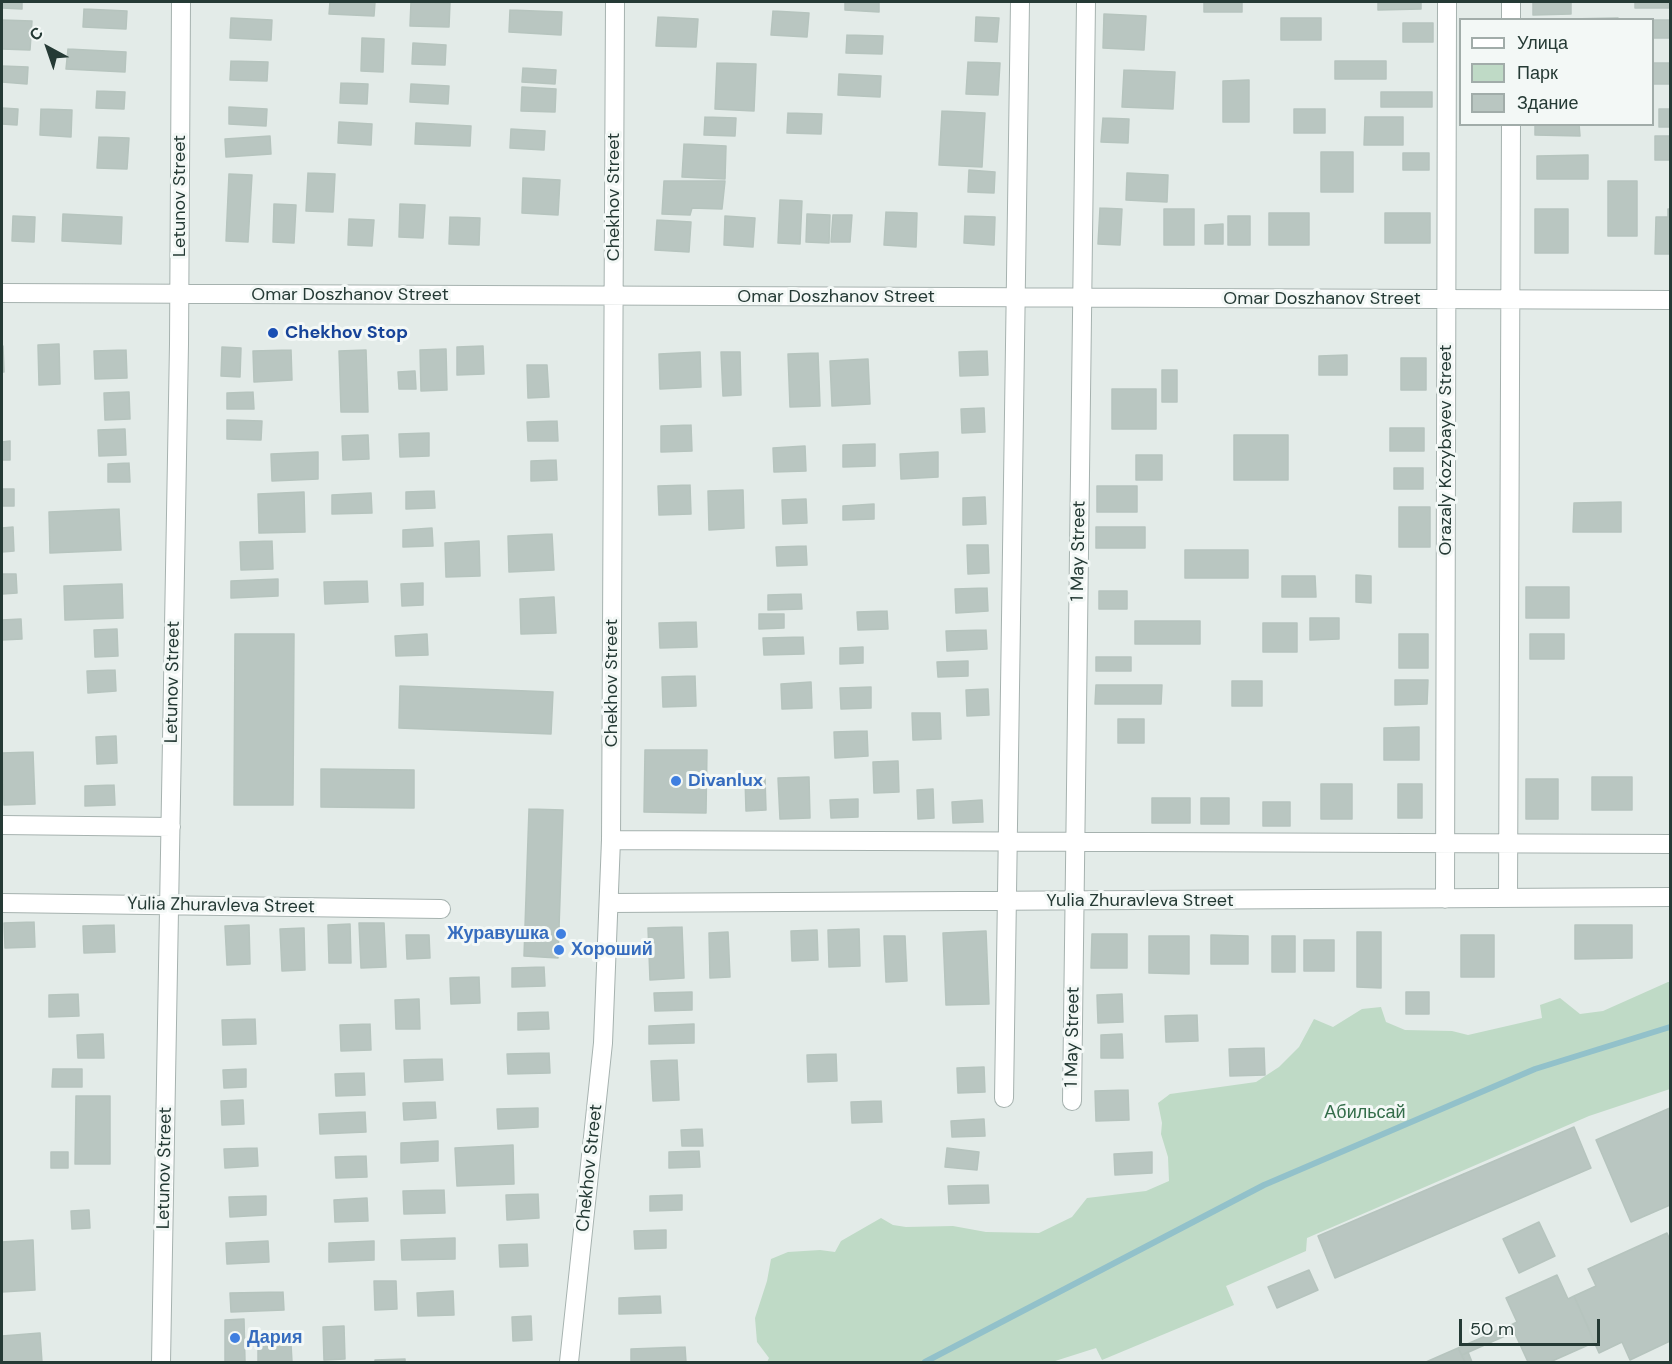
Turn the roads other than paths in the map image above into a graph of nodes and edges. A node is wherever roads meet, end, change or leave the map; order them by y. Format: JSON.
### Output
{"nodes":[{"id":1,"x":181,"y":2,"type":"edge"},
{"id":2,"x":615,"y":2,"type":"edge"},
{"id":3,"x":1020,"y":2,"type":"edge"},
{"id":4,"x":1086,"y":2,"type":"edge"},
{"id":5,"x":1447,"y":2,"type":"edge"},
{"id":6,"x":1511,"y":2,"type":"edge"},
{"id":7,"x":1511,"y":18,"type":"edge"},
{"id":8,"x":1510,"y":126,"type":"edge"},
{"id":9,"x":2,"y":293,"type":"edge"},
{"id":10,"x":180,"y":293,"type":"junction"},
{"id":11,"x":614,"y":296,"type":"junction"},
{"id":12,"x":1014,"y":298,"type":"junction"},
{"id":13,"x":1083,"y":298,"type":"junction"},
{"id":14,"x":1446,"y":299,"type":"junction"},
{"id":15,"x":1510,"y":300,"type":"junction"},
{"id":16,"x":1671,"y":300,"type":"edge"},
{"id":17,"x":2,"y":825,"type":"edge"},
{"id":18,"x":171,"y":827,"type":"junction"},
{"id":19,"x":611,"y":840,"type":"junction"},
{"id":20,"x":1007,"y":842,"type":"junction"},
{"id":21,"x":1076,"y":842,"type":"junction"},
{"id":22,"x":1445,"y":843,"type":"junction"},
{"id":23,"x":1508,"y":843,"type":"junction"},
{"id":24,"x":1671,"y":844,"type":"edge"},
{"id":25,"x":1671,"y":897,"type":"edge"},
{"id":26,"x":1508,"y":898,"type":"junction"},
{"id":27,"x":1445,"y":899,"type":"junction"},
{"id":28,"x":1075,"y":901,"type":"junction"},
{"id":29,"x":1006,"y":902,"type":"junction"},
{"id":30,"x":2,"y":903,"type":"edge"},
{"id":31,"x":609,"y":903,"type":"junction"},
{"id":32,"x":169,"y":905,"type":"junction"},
{"id":33,"x":441,"y":909,"type":"dead end"},
{"id":34,"x":1004,"y":1098,"type":"dead end"},
{"id":35,"x":1072,"y":1101,"type":"dead end"},
{"id":36,"x":161,"y":1362,"type":"edge"},
{"id":37,"x":570,"y":1362,"type":"edge"}],
"edges":[{"from":1,"to":10,"type":"street","name":"Letunov Street"},
{"from":2,"to":11,"type":"street","name":"Chekhov Street"},
{"from":3,"to":12,"type":"street"},
{"from":4,"to":13,"type":"street","name":"1 May Street"},
{"from":5,"to":14,"type":"street","name":"Orazaly Kozybayev Street"},
{"from":6,"to":7,"type":"street"},
{"from":8,"to":15,"type":"street"},
{"from":9,"to":10,"type":"street","name":"Omar Doszhanov Street"},
{"from":10,"to":11,"type":"street","name":"Omar Doszhanov Street"},
{"from":10,"to":18,"type":"street","name":"Letunov Street"},
{"from":11,"to":12,"type":"street","name":"Omar Doszhanov Street"},
{"from":11,"to":19,"type":"street","name":"Chekhov Street"},
{"from":12,"to":13,"type":"street","name":"Omar Doszhanov Street"},
{"from":12,"to":20,"type":"street"},
{"from":13,"to":14,"type":"street","name":"Omar Doszhanov Street"},
{"from":13,"to":21,"type":"street","name":"1 May Street"},
{"from":14,"to":15,"type":"street","name":"Omar Doszhanov Street"},
{"from":14,"to":22,"type":"street","name":"Orazaly Kozybayev Street"},
{"from":15,"to":16,"type":"street","name":"Omar Doszhanov Street"},
{"from":15,"to":23,"type":"street"},
{"from":17,"to":18,"type":"street"},
{"from":18,"to":32,"type":"street","name":"Letunov Street"},
{"from":19,"to":20,"type":"street"},
{"from":19,"to":31,"type":"street","name":"Chekhov Street"},
{"from":20,"to":21,"type":"street"},
{"from":20,"to":29,"type":"street"},
{"from":21,"to":22,"type":"street"},
{"from":21,"to":28,"type":"street","name":"1 May Street"},
{"from":22,"to":23,"type":"street"},
{"from":22,"to":27,"type":"street","name":"Orazaly Kozybayev Street"},
{"from":23,"to":24,"type":"street"},
{"from":23,"to":26,"type":"street"},
{"from":25,"to":26,"type":"street","name":"Yulia Zhuravleva Street"},
{"from":26,"to":27,"type":"street","name":"Yulia Zhuravleva Street"},
{"from":27,"to":28,"type":"street","name":"Yulia Zhuravleva Street"},
{"from":28,"to":29,"type":"street","name":"Yulia Zhuravleva Street"},
{"from":28,"to":35,"type":"street","name":"1 May Street"},
{"from":29,"to":31,"type":"street","name":"Yulia Zhuravleva Street"},
{"from":29,"to":34,"type":"street"},
{"from":30,"to":32,"type":"street","name":"Yulia Zhuravleva Street"},
{"from":31,"to":37,"type":"street","name":"Chekhov Street"},
{"from":32,"to":33,"type":"street","name":"Yulia Zhuravleva Street"},
{"from":32,"to":36,"type":"street","name":"Letunov Street"}]}
